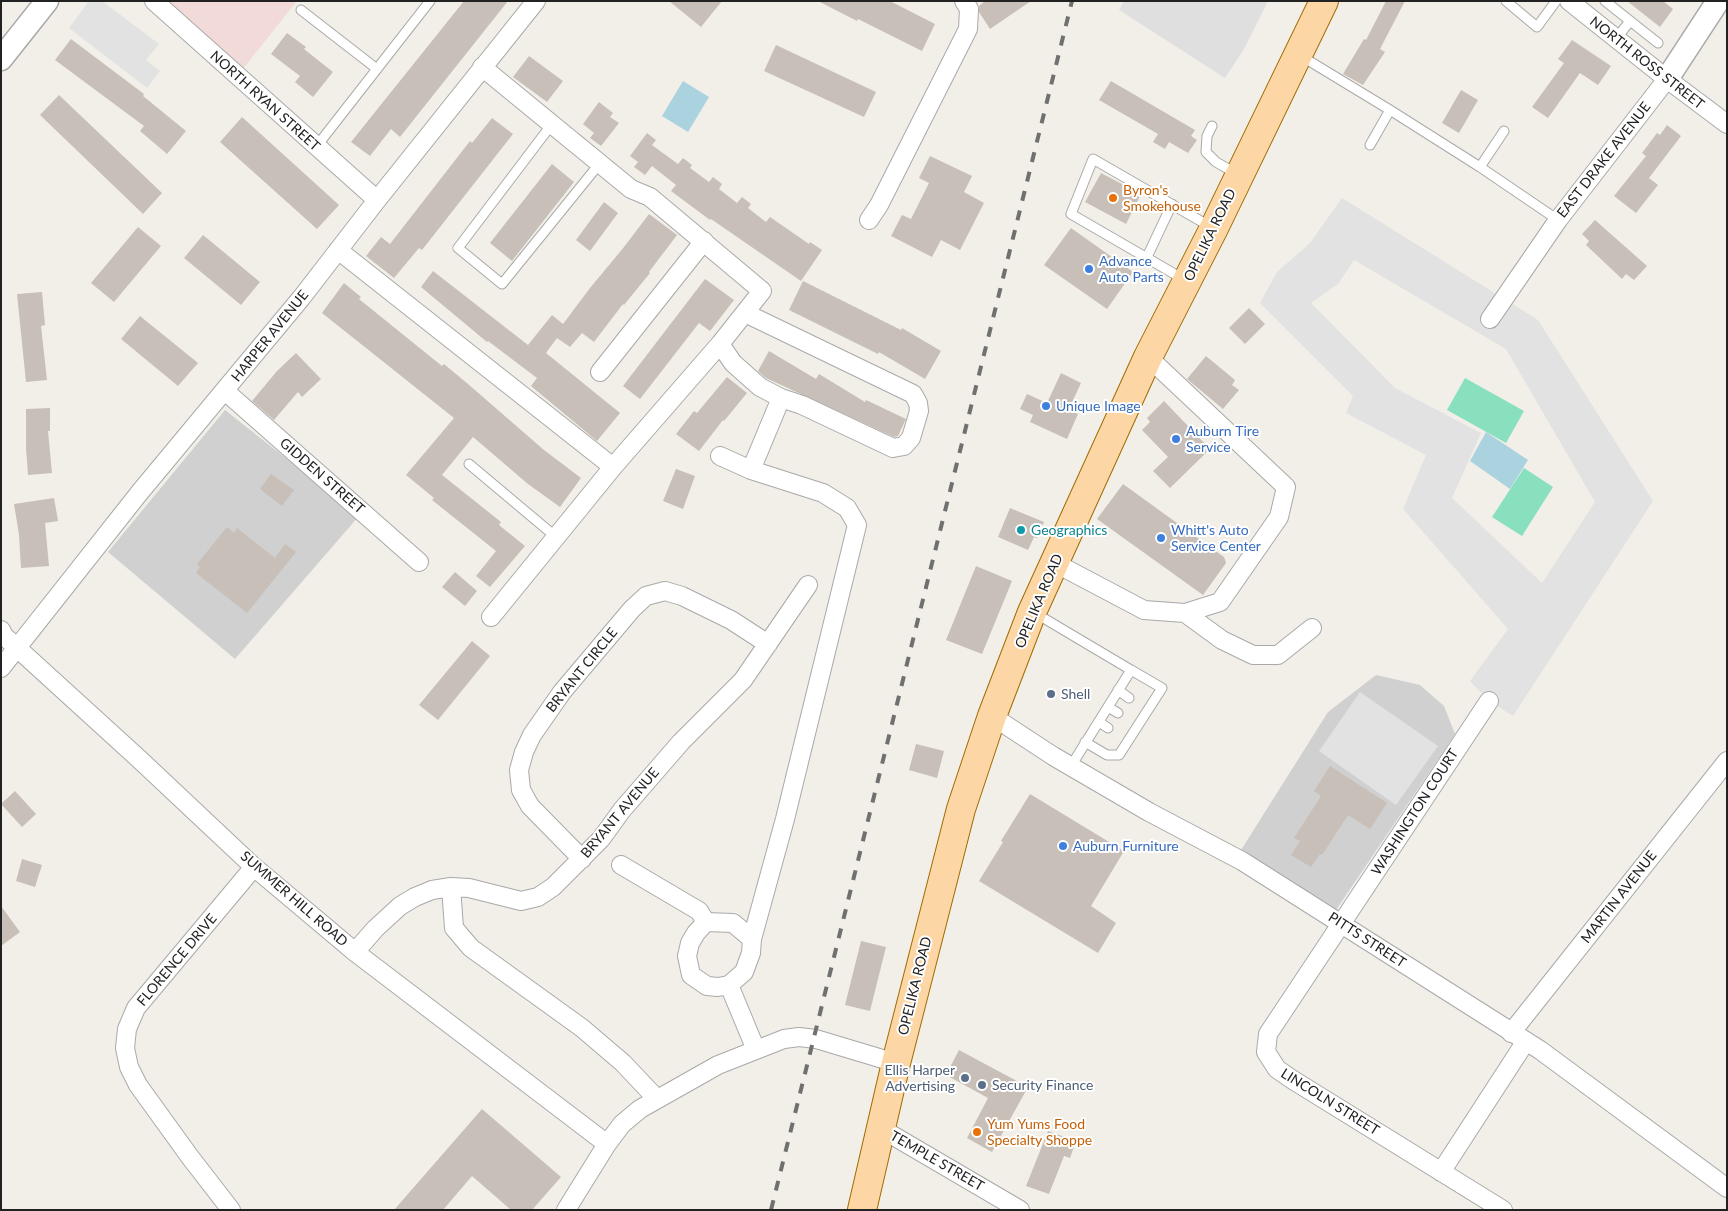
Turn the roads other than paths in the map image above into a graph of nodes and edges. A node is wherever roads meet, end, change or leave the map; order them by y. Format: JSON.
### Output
{"nodes":[{"id":1,"x":47,"y":1,"type":"edge"},
{"id":2,"x":154,"y":1,"type":"edge"},
{"id":3,"x":430,"y":1,"type":"edge"},
{"id":4,"x":536,"y":1,"type":"edge"},
{"id":5,"x":964,"y":1,"type":"edge"},
{"id":6,"x":1324,"y":1,"type":"edge"},
{"id":7,"x":1506,"y":1,"type":"edge"},
{"id":8,"x":1556,"y":1,"type":"edge"},
{"id":9,"x":1569,"y":1,"type":"edge"},
{"id":10,"x":1604,"y":1,"type":"edge"},
{"id":11,"x":1718,"y":1,"type":"edge"},
{"id":12,"x":301,"y":10,"type":"dead end"},
{"id":13,"x":1630,"y":21,"type":"junction"},
{"id":14,"x":1616,"y":39,"type":"junction"},
{"id":15,"x":1658,"y":43,"type":"dead end"},
{"id":16,"x":1298,"y":54,"type":"junction"},
{"id":17,"x":1,"y":59,"type":"edge"},
{"id":18,"x":482,"y":67,"type":"junction"},
{"id":19,"x":377,"y":69,"type":"junction"},
{"id":20,"x":1667,"y":79,"type":"junction"},
{"id":21,"x":1390,"y":110,"type":"junction"},
{"id":22,"x":552,"y":124,"type":"junction"},
{"id":23,"x":1727,"y":124,"type":"edge"},
{"id":24,"x":1212,"y":126,"type":"dead end"},
{"id":25,"x":1504,"y":131,"type":"dead end"},
{"id":26,"x":1370,"y":145,"type":"dead end"},
{"id":27,"x":316,"y":146,"type":"junction"},
{"id":28,"x":600,"y":163,"type":"junction"},
{"id":29,"x":1480,"y":167,"type":"junction"},
{"id":30,"x":1239,"y":176,"type":"junction"},
{"id":31,"x":377,"y":200,"type":"junction"},
{"id":32,"x":1172,"y":204,"type":"junction"},
{"id":33,"x":869,"y":220,"type":"dead end"},
{"id":34,"x":1558,"y":220,"type":"junction"},
{"id":35,"x":1214,"y":228,"type":"junction"},
{"id":36,"x":704,"y":241,"type":"junction"},
{"id":37,"x":338,"y":250,"type":"junction"},
{"id":38,"x":1147,"y":257,"type":"junction"},
{"id":39,"x":1187,"y":281,"type":"junction"},
{"id":40,"x":745,"y":313,"type":"junction"},
{"id":41,"x":1490,"y":319,"type":"dead end"},
{"id":42,"x":720,"y":344,"type":"junction"},
{"id":43,"x":1148,"y":357,"type":"junction"},
{"id":44,"x":600,"y":372,"type":"dead end"},
{"id":45,"x":225,"y":391,"type":"junction"},
{"id":46,"x":781,"y":398,"type":"junction"},
{"id":47,"x":720,"y":456,"type":"dead end"},
{"id":48,"x":469,"y":464,"type":"dead end"},
{"id":49,"x":613,"y":467,"type":"junction"},
{"id":50,"x":751,"y":470,"type":"junction"},
{"id":51,"x":556,"y":537,"type":"junction"},
{"id":52,"x":419,"y":562,"type":"dead end"},
{"id":53,"x":1055,"y":563,"type":"junction"},
{"id":54,"x":808,"y":585,"type":"dead end"},
{"id":55,"x":1032,"y":612,"type":"junction"},
{"id":56,"x":1185,"y":613,"type":"junction"},
{"id":57,"x":491,"y":617,"type":"dead end"},
{"id":58,"x":1312,"y":628,"type":"dead end"},
{"id":59,"x":1,"y":630,"type":"edge"},
{"id":60,"x":768,"y":644,"type":"junction"},
{"id":61,"x":18,"y":647,"type":"junction"},
{"id":62,"x":1,"y":668,"type":"edge"},
{"id":63,"x":1131,"y":670,"type":"junction"},
{"id":64,"x":1118,"y":690,"type":"junction"},
{"id":65,"x":1129,"y":698,"type":"dead end"},
{"id":66,"x":1489,"y":701,"type":"dead end"},
{"id":67,"x":1108,"y":707,"type":"junction"},
{"id":68,"x":1118,"y":714,"type":"dead end"},
{"id":69,"x":992,"y":716,"type":"junction"},
{"id":70,"x":1099,"y":722,"type":"junction"},
{"id":71,"x":1108,"y":728,"type":"dead end"},
{"id":72,"x":1085,"y":742,"type":"junction"},
{"id":73,"x":1727,"y":761,"type":"edge"},
{"id":74,"x":1071,"y":766,"type":"junction"},
{"id":75,"x":582,"y":859,"type":"junction"},
{"id":76,"x":621,"y":865,"type":"dead end"},
{"id":77,"x":254,"y":867,"type":"junction"},
{"id":78,"x":450,"y":887,"type":"junction"},
{"id":79,"x":706,"y":922,"type":"junction"},
{"id":80,"x":1342,"y":924,"type":"junction"},
{"id":81,"x":752,"y":938,"type":"junction"},
{"id":82,"x":356,"y":952,"type":"junction"},
{"id":83,"x":729,"y":985,"type":"junction"},
{"id":84,"x":1518,"y":1037,"type":"junction"},
{"id":85,"x":756,"y":1050,"type":"junction"},
{"id":86,"x":896,"y":1063,"type":"junction"},
{"id":87,"x":658,"y":1099,"type":"junction"},
{"id":88,"x":880,"y":1128,"type":"junction"},
{"id":89,"x":607,"y":1144,"type":"junction"},
{"id":90,"x":1441,"y":1172,"type":"junction"},
{"id":91,"x":1727,"y":1188,"type":"edge"},
{"id":92,"x":231,"y":1210,"type":"edge"},
{"id":93,"x":566,"y":1210,"type":"edge"},
{"id":94,"x":862,"y":1210,"type":"edge"},
{"id":95,"x":1020,"y":1210,"type":"edge"},
{"id":96,"x":1503,"y":1210,"type":"edge"}],
"edges":[{"from":1,"to":17,"type":"street"},
{"from":2,"to":27,"type":"street","name":"NORTH RYAN STREET"},
{"from":3,"to":19,"type":"lane"},
{"from":4,"to":18,"type":"street","name":"HARPER AVENUE"},
{"from":5,"to":33,"type":"street"},
{"from":6,"to":16,"type":"main road","name":"OPELIKA ROAD"},
{"from":7,"to":8,"type":"lane"},
{"from":9,"to":14,"type":"street","name":"NORTH ROSS STREET"},
{"from":10,"to":13,"type":"lane"},
{"from":11,"to":20,"type":"street","name":"EAST DRAKE AVENUE"},
{"from":12,"to":19,"type":"lane"},
{"from":13,"to":14,"type":"lane"},
{"from":13,"to":15,"type":"lane"},
{"from":14,"to":20,"type":"street","name":"NORTH ROSS STREET"},
{"from":16,"to":21,"type":"lane"},
{"from":16,"to":30,"type":"main road","name":"OPELIKA ROAD"},
{"from":18,"to":22,"type":"street"},
{"from":18,"to":31,"type":"street","name":"HARPER AVENUE"},
{"from":19,"to":27,"type":"lane"},
{"from":20,"to":23,"type":"street","name":"NORTH ROSS STREET"},
{"from":20,"to":34,"type":"street","name":"EAST DRAKE AVENUE"},
{"from":21,"to":26,"type":"lane"},
{"from":21,"to":29,"type":"lane"},
{"from":22,"to":28,"type":"street"},
{"from":22,"to":28,"type":"lane"},
{"from":24,"to":30,"type":"lane"},
{"from":25,"to":29,"type":"lane"},
{"from":27,"to":31,"type":"street","name":"NORTH RYAN STREET"},
{"from":28,"to":36,"type":"street"},
{"from":29,"to":34,"type":"lane"},
{"from":30,"to":35,"type":"main road","name":"OPELIKA ROAD"},
{"from":31,"to":37,"type":"street","name":"HARPER AVENUE"},
{"from":32,"to":35,"type":"lane"},
{"from":32,"to":38,"type":"lane"},
{"from":32,"to":38,"type":"lane"},
{"from":34,"to":41,"type":"street","name":"EAST DRAKE AVENUE"},
{"from":35,"to":39,"type":"main road","name":"OPELIKA ROAD"},
{"from":36,"to":40,"type":"street"},
{"from":36,"to":44,"type":"street"},
{"from":37,"to":45,"type":"street","name":"HARPER AVENUE"},
{"from":37,"to":49,"type":"street"},
{"from":38,"to":39,"type":"lane"},
{"from":39,"to":43,"type":"main road","name":"OPELIKA ROAD"},
{"from":40,"to":42,"type":"street"},
{"from":40,"to":46,"type":"street"},
{"from":42,"to":46,"type":"street"},
{"from":42,"to":49,"type":"street"},
{"from":43,"to":53,"type":"main road","name":"OPELIKA ROAD"},
{"from":43,"to":56,"type":"street"},
{"from":45,"to":52,"type":"street","name":"GIDDEN STREET"},
{"from":45,"to":61,"type":"street","name":"HARPER AVENUE"},
{"from":46,"to":50,"type":"street"},
{"from":47,"to":50,"type":"street"},
{"from":48,"to":51,"type":"lane"},
{"from":49,"to":51,"type":"street"},
{"from":50,"to":81,"type":"street"},
{"from":51,"to":57,"type":"street"},
{"from":53,"to":55,"type":"main road","name":"OPELIKA ROAD"},
{"from":53,"to":56,"type":"street"},
{"from":54,"to":60,"type":"street","name":"BRYANT AVENUE"},
{"from":55,"to":63,"type":"lane"},
{"from":55,"to":69,"type":"main road","name":"OPELIKA ROAD"},
{"from":56,"to":58,"type":"street"},
{"from":59,"to":61,"type":"street","name":"SUMMER HILL ROAD"},
{"from":60,"to":75,"type":"street","name":"BRYANT AVENUE"},
{"from":60,"to":75,"type":"street","name":"BRYANT CIRCLE"},
{"from":61,"to":62,"type":"street","name":"HARPER AVENUE"},
{"from":61,"to":77,"type":"street","name":"SUMMER HILL ROAD"},
{"from":63,"to":64,"type":"lane"},
{"from":63,"to":72,"type":"lane"},
{"from":64,"to":65,"type":"lane"},
{"from":64,"to":67,"type":"lane"},
{"from":66,"to":80,"type":"street","name":"WASHINGTON COURT"},
{"from":67,"to":68,"type":"lane"},
{"from":67,"to":70,"type":"lane"},
{"from":69,"to":74,"type":"street","name":"PITTS STREET"},
{"from":69,"to":86,"type":"main road","name":"OPELIKA ROAD"},
{"from":70,"to":71,"type":"lane"},
{"from":70,"to":72,"type":"lane"},
{"from":72,"to":74,"type":"lane"},
{"from":73,"to":84,"type":"street","name":"MARTIN AVENUE"},
{"from":74,"to":80,"type":"street","name":"PITTS STREET"},
{"from":75,"to":78,"type":"street","name":"BRYANT AVENUE"},
{"from":76,"to":79,"type":"street"},
{"from":77,"to":82,"type":"street","name":"SUMMER HILL ROAD"},
{"from":77,"to":92,"type":"street","name":"FLORENCE DRIVE"},
{"from":78,"to":82,"type":"street","name":"BRYANT AVENUE"},
{"from":78,"to":87,"type":"street"},
{"from":79,"to":81,"type":"street"},
{"from":79,"to":83,"type":"street"},
{"from":80,"to":84,"type":"street","name":"PITTS STREET"},
{"from":80,"to":90,"type":"street","name":"LINCOLN STREET"},
{"from":81,"to":83,"type":"street"},
{"from":82,"to":89,"type":"street","name":"SUMMER HILL ROAD"},
{"from":83,"to":85,"type":"street"},
{"from":84,"to":90,"type":"street","name":"MARTIN AVENUE"},
{"from":84,"to":91,"type":"street","name":"PITTS STREET"},
{"from":85,"to":86,"type":"street"},
{"from":85,"to":87,"type":"street"},
{"from":86,"to":88,"type":"main road","name":"OPELIKA ROAD"},
{"from":87,"to":89,"type":"street"},
{"from":88,"to":94,"type":"main road","name":"OPELIKA ROAD"},
{"from":88,"to":95,"type":"street","name":"TEMPLE STREET"},
{"from":89,"to":93,"type":"street"},
{"from":90,"to":96,"type":"street","name":"LINCOLN STREET"}]}
